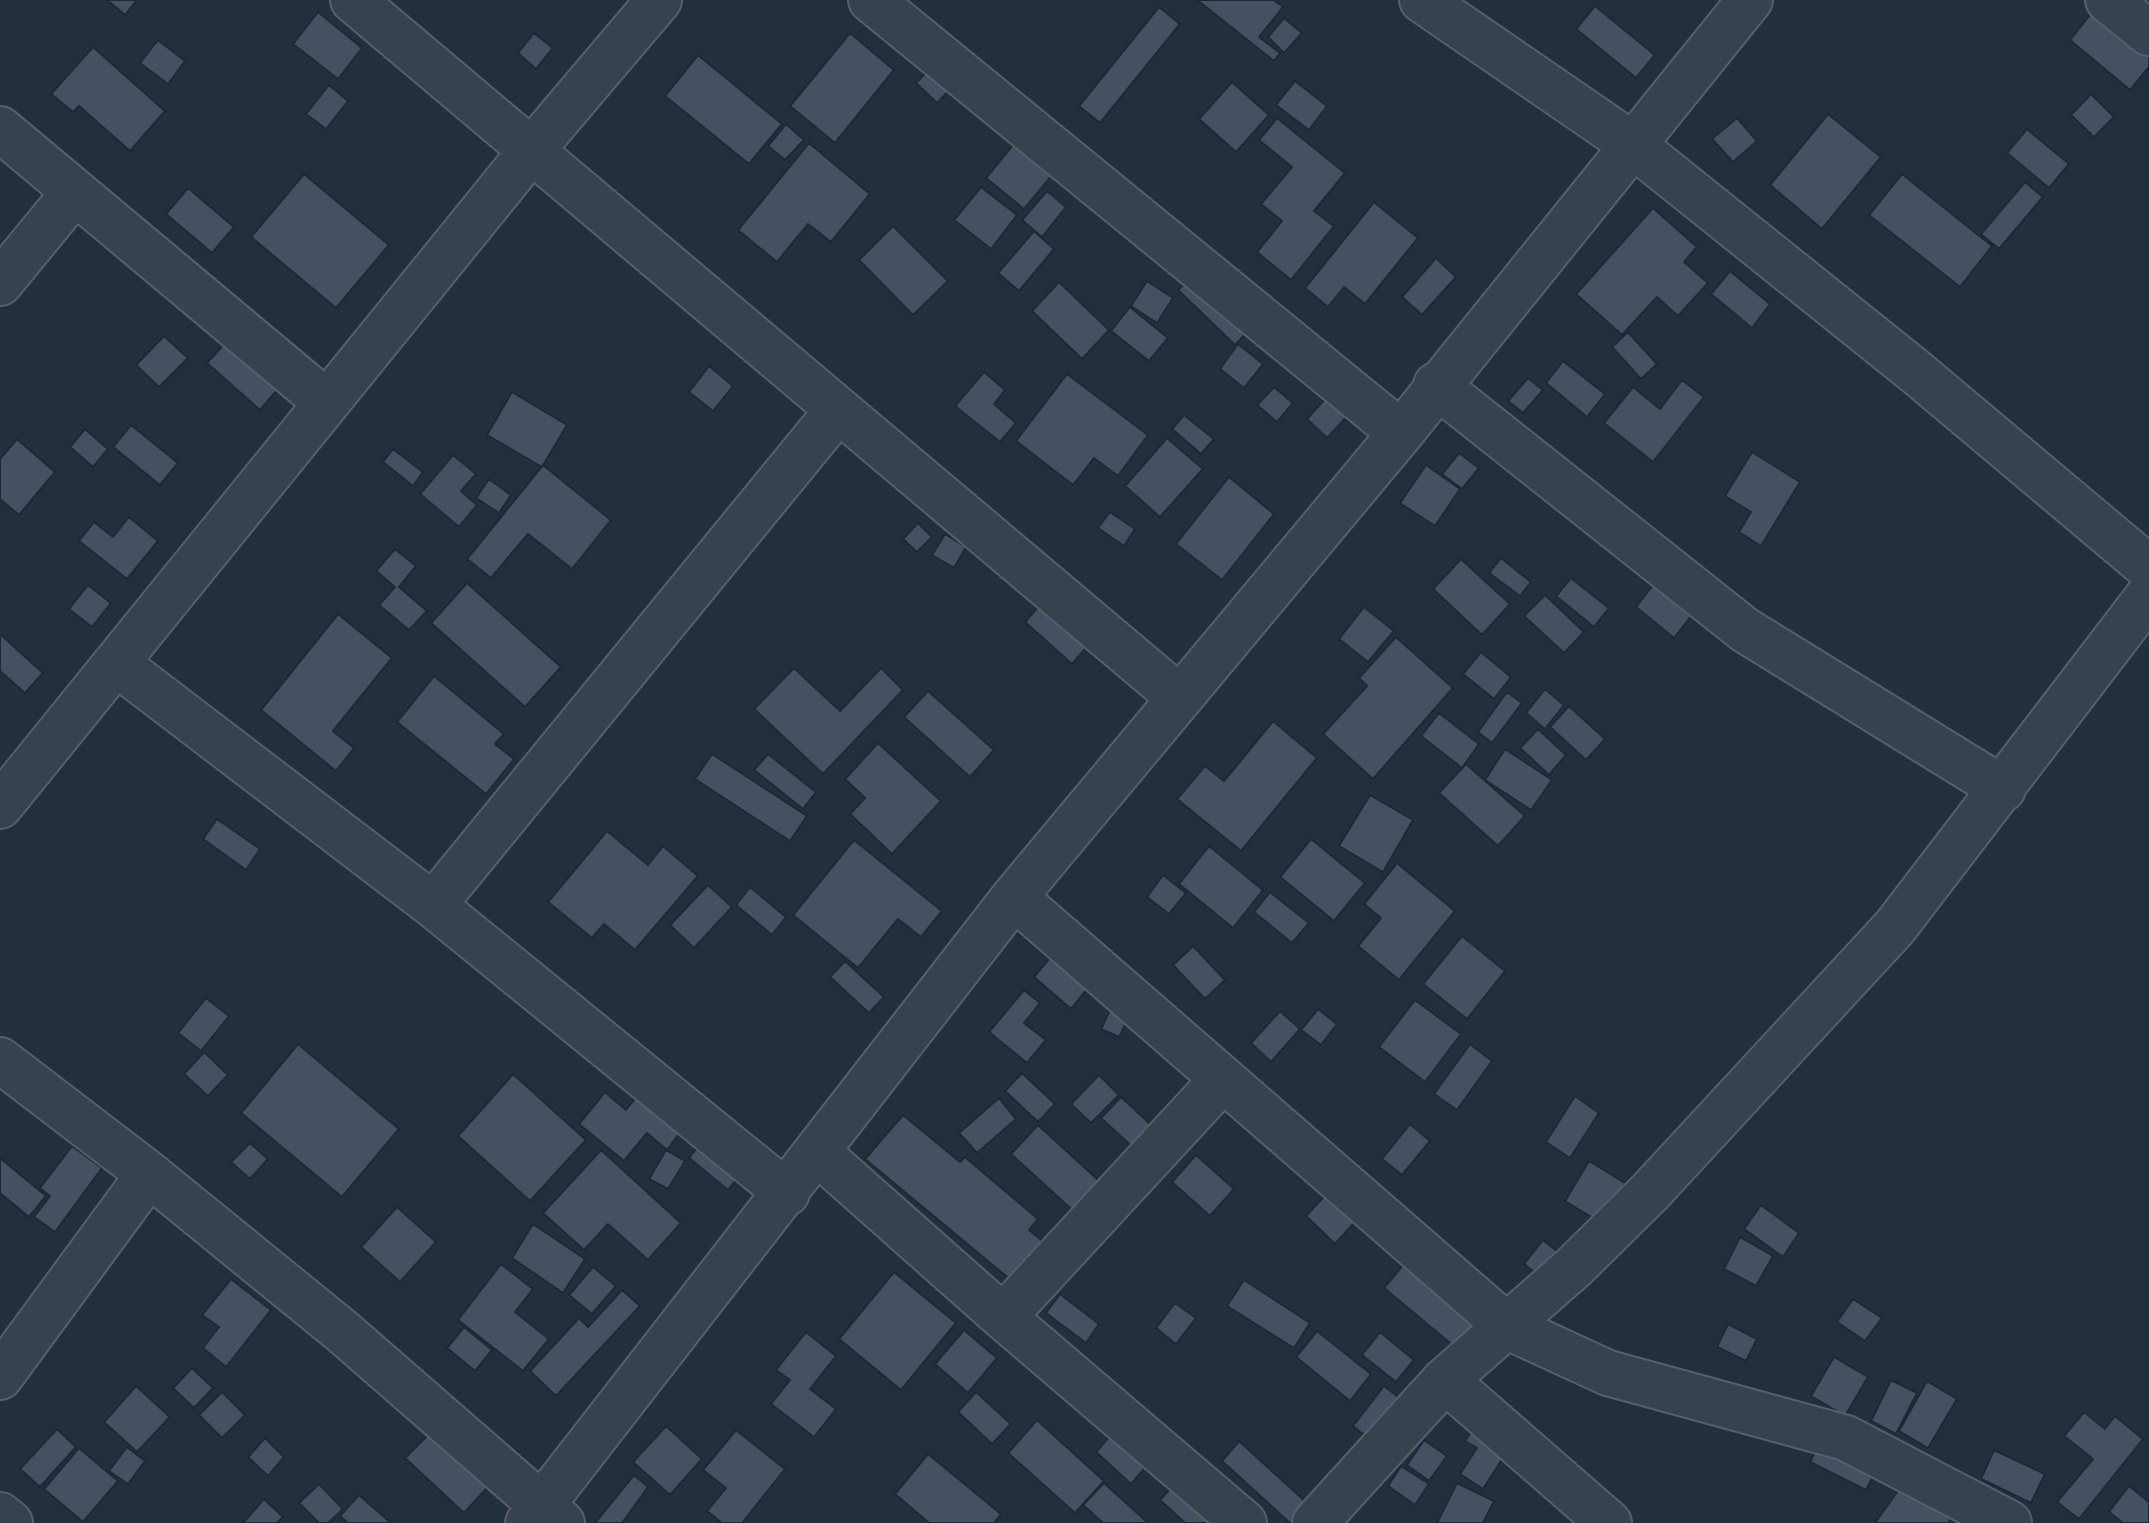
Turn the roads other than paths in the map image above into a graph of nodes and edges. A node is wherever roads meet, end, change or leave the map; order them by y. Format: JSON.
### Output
{"nodes":[{"id":1,"x":353,"y":0,"type":"edge"},
{"id":2,"x":659,"y":0,"type":"edge"},
{"id":3,"x":871,"y":0,"type":"edge"},
{"id":4,"x":1422,"y":0,"type":"edge"},
{"id":5,"x":1750,"y":0,"type":"edge"},
{"id":6,"x":2108,"y":0,"type":"edge"},
{"id":7,"x":2149,"y":33,"type":"edge"},
{"id":8,"x":0,"y":129,"type":"edge"},
{"id":9,"x":1633,"y":145,"type":"junction"},
{"id":10,"x":531,"y":151,"type":"junction"},
{"id":11,"x":74,"y":193,"type":"junction"},
{"id":12,"x":0,"y":283,"type":"edge"},
{"id":13,"x":1436,"y":385,"type":"junction"},
{"id":14,"x":326,"y":402,"type":"junction"},
{"id":15,"x":838,"y":410,"type":"junction"},
{"id":16,"x":1401,"y":433,"type":"junction"},
{"id":17,"x":2149,"y":568,"type":"edge"},
{"id":18,"x":2149,"y":595,"type":"edge"},
{"id":19,"x":116,"y":663,"type":"junction"},
{"id":20,"x":1180,"y":698,"type":"junction"},
{"id":21,"x":2003,"y":789,"type":"junction"},
{"id":22,"x":0,"y":806,"type":"edge"},
{"id":23,"x":1014,"y":897,"type":"junction"},
{"id":24,"x":433,"y":905,"type":"junction"},
{"id":25,"x":0,"y":1060,"type":"edge"},
{"id":26,"x":1223,"y":1079,"type":"junction"},
{"id":27,"x":818,"y":1153,"type":"junction"},
{"id":28,"x":149,"y":1174,"type":"junction"},
{"id":29,"x":787,"y":1193,"type":"junction"},
{"id":30,"x":1003,"y":1317,"type":"junction"},
{"id":31,"x":1508,"y":1327,"type":"junction"},
{"id":32,"x":0,"y":1377,"type":"edge"},
{"id":33,"x":1445,"y":1380,"type":"junction"},
{"id":34,"x":0,"y":1515,"type":"edge"},
{"id":35,"x":545,"y":1516,"type":"edge"},
{"id":36,"x":10,"y":1523,"type":"edge"},
{"id":37,"x":1244,"y":1523,"type":"edge"},
{"id":38,"x":1315,"y":1523,"type":"edge"},
{"id":39,"x":1609,"y":1523,"type":"edge"},
{"id":40,"x":2009,"y":1523,"type":"edge"}],
"edges":[{"from":1,"to":10,"type":"street"},
{"from":2,"to":10,"type":"street"},
{"from":3,"to":16,"type":"street"},
{"from":4,"to":9,"type":"street"},
{"from":5,"to":9,"type":"street"},
{"from":6,"to":7,"type":"street"},
{"from":8,"to":11,"type":"street"},
{"from":9,"to":13,"type":"street"},
{"from":9,"to":17,"type":"street"},
{"from":10,"to":14,"type":"street"},
{"from":10,"to":15,"type":"street"},
{"from":11,"to":12,"type":"street"},
{"from":11,"to":14,"type":"street"},
{"from":13,"to":16,"type":"street"},
{"from":13,"to":21,"type":"street"},
{"from":14,"to":19,"type":"street"},
{"from":15,"to":20,"type":"street"},
{"from":15,"to":24,"type":"street"},
{"from":16,"to":20,"type":"street"},
{"from":18,"to":21,"type":"street"},
{"from":19,"to":22,"type":"street"},
{"from":19,"to":24,"type":"street"},
{"from":20,"to":23,"type":"street"},
{"from":21,"to":31,"type":"street"},
{"from":23,"to":26,"type":"street"},
{"from":23,"to":27,"type":"street"},
{"from":24,"to":29,"type":"street"},
{"from":25,"to":28,"type":"street"},
{"from":26,"to":30,"type":"street"},
{"from":26,"to":31,"type":"street"},
{"from":27,"to":29,"type":"street"},
{"from":27,"to":30,"type":"street"},
{"from":28,"to":32,"type":"street"},
{"from":28,"to":35,"type":"street"},
{"from":29,"to":35,"type":"street"},
{"from":30,"to":37,"type":"street"},
{"from":31,"to":33,"type":"street"},
{"from":31,"to":40,"type":"street"},
{"from":33,"to":38,"type":"street"},
{"from":33,"to":39,"type":"street"},
{"from":34,"to":36,"type":"street"}]}
